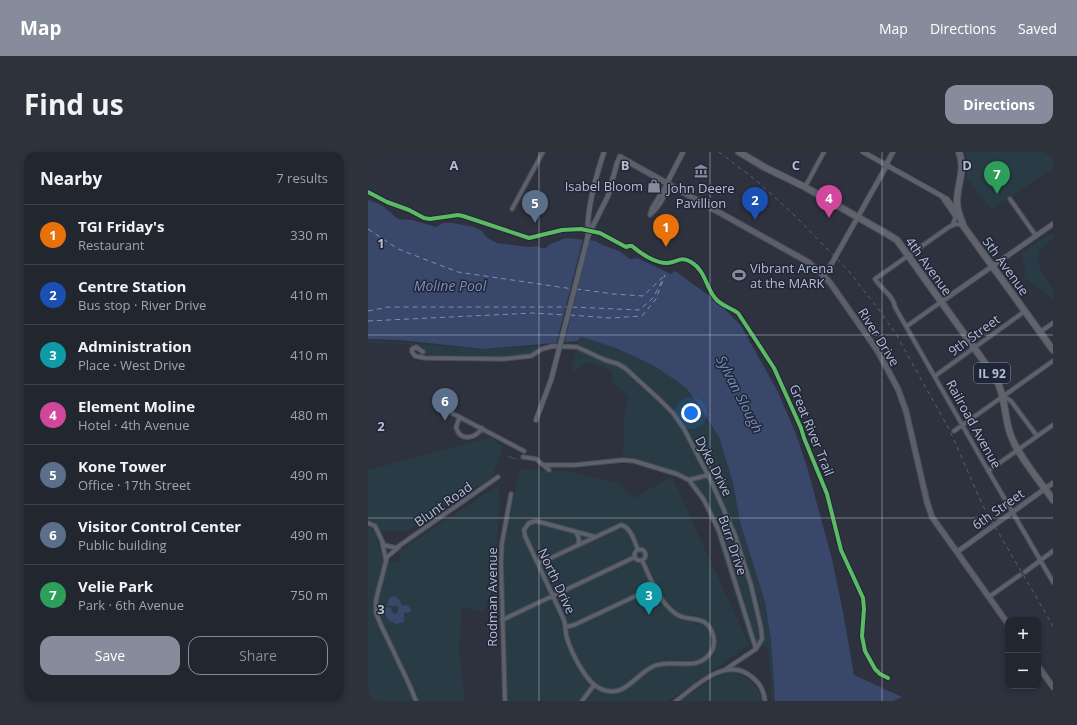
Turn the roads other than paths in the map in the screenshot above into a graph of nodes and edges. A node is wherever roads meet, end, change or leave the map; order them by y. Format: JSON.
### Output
{"nodes":[{"id":1,"x":543,"y":152,"type":"edge"},
{"id":2,"x":604,"y":152,"type":"edge"},
{"id":3,"x":683,"y":152,"type":"edge"},
{"id":4,"x":739,"y":152,"type":"edge"},
{"id":5,"x":824,"y":152,"type":"edge"},
{"id":6,"x":863,"y":152,"type":"edge"},
{"id":7,"x":893,"y":152,"type":"edge"},
{"id":8,"x":959,"y":152,"type":"edge"},
{"id":9,"x":620,"y":157,"type":"joint"},
{"id":10,"x":887,"y":165,"type":"junction"},
{"id":11,"x":667,"y":183,"type":"junction"},
{"id":12,"x":805,"y":187,"type":"junction"},
{"id":13,"x":941,"y":197,"type":"junction"},
{"id":14,"x":1010,"y":199,"type":"dead end"},
{"id":15,"x":512,"y":209,"type":"dead end"},
{"id":16,"x":858,"y":217,"type":"junction"},
{"id":17,"x":960,"y":217,"type":"junction"},
{"id":18,"x":1053,"y":224,"type":"edge"},
{"id":19,"x":952,"y":225,"type":"junction"},
{"id":20,"x":964,"y":227,"type":"junction"},
{"id":21,"x":588,"y":236,"type":"junction"},
{"id":22,"x":1036,"y":236,"type":"junction"},
{"id":23,"x":908,"y":256,"type":"junction"},
{"id":24,"x":992,"y":266,"type":"junction"},
{"id":25,"x":823,"y":274,"type":"junction"},
{"id":26,"x":941,"y":302,"type":"junction"},
{"id":27,"x":1025,"y":311,"type":"junction"},
{"id":28,"x":1053,"y":323,"type":"edge"},
{"id":29,"x":907,"y":326,"type":"junction"},
{"id":30,"x":1040,"y":332,"type":"junction"},
{"id":31,"x":974,"y":348,"type":"junction"},
{"id":32,"x":1053,"y":350,"type":"edge"},
{"id":33,"x":423,"y":352,"type":"dead end"},
{"id":34,"x":1053,"y":361,"type":"edge"},
{"id":35,"x":935,"y":376,"type":"junction"},
{"id":36,"x":1003,"y":396,"type":"junction"},
{"id":37,"x":448,"y":411,"type":"dead end"},
{"id":38,"x":462,"y":418,"type":"junction"},
{"id":39,"x":536,"y":420,"type":"dead end"},
{"id":40,"x":963,"y":424,"type":"junction"},
{"id":41,"x":1053,"y":425,"type":"edge"},
{"id":42,"x":482,"y":428,"type":"junction"},
{"id":43,"x":954,"y":431,"type":"dead end"},
{"id":44,"x":1037,"y":436,"type":"junction"},
{"id":45,"x":1018,"y":450,"type":"junction"},
{"id":46,"x":524,"y":451,"type":"dead end"},
{"id":47,"x":523,"y":458,"type":"dead end"},
{"id":48,"x":544,"y":465,"type":"junction"},
{"id":49,"x":550,"y":470,"type":"dead end"},
{"id":50,"x":988,"y":471,"type":"junction"},
{"id":51,"x":708,"y":475,"type":"junction"},
{"id":52,"x":498,"y":477,"type":"dead end"},
{"id":53,"x":689,"y":480,"type":"junction"},
{"id":54,"x":1053,"y":484,"type":"edge"},
{"id":55,"x":1045,"y":489,"type":"junction"},
{"id":56,"x":511,"y":494,"type":"dead end"},
{"id":57,"x":1053,"y":500,"type":"edge"},
{"id":58,"x":1012,"y":512,"type":"junction"},
{"id":59,"x":368,"y":523,"type":"edge"},
{"id":60,"x":576,"y":531,"type":"junction"},
{"id":61,"x":596,"y":537,"type":"junction"},
{"id":62,"x":382,"y":542,"type":"junction"},
{"id":63,"x":576,"y":546,"type":"junction"},
{"id":64,"x":399,"y":547,"type":"junction"},
{"id":65,"x":638,"y":550,"type":"junction"},
{"id":66,"x":1053,"y":551,"type":"edge"},
{"id":67,"x":956,"y":552,"type":"junction"},
{"id":68,"x":635,"y":557,"type":"junction"},
{"id":69,"x":642,"y":560,"type":"junction"},
{"id":70,"x":1040,"y":560,"type":"junction"},
{"id":71,"x":386,"y":561,"type":"junction"},
{"id":72,"x":538,"y":564,"type":"junction"},
{"id":73,"x":1025,"y":572,"type":"dead end"},
{"id":74,"x":1020,"y":575,"type":"dead end"},
{"id":75,"x":1053,"y":582,"type":"edge"},
{"id":76,"x":655,"y":587,"type":"junction"},
{"id":77,"x":553,"y":596,"type":"junction"},
{"id":78,"x":989,"y":597,"type":"junction"},
{"id":79,"x":502,"y":620,"type":"junction"},
{"id":80,"x":1005,"y":620,"type":"edge"},
{"id":81,"x":566,"y":627,"type":"junction"},
{"id":82,"x":756,"y":649,"type":"junction"},
{"id":83,"x":726,"y":669,"type":"junction"},
{"id":84,"x":1041,"y":670,"type":"edge"},
{"id":85,"x":594,"y":686,"type":"junction"},
{"id":86,"x":1053,"y":687,"type":"edge"},
{"id":87,"x":416,"y":701,"type":"edge"},
{"id":88,"x":505,"y":701,"type":"edge"},
{"id":89,"x":582,"y":701,"type":"edge"},
{"id":90,"x":676,"y":701,"type":"edge"},
{"id":91,"x":765,"y":701,"type":"edge"}],
"edges":[{"from":1,"to":15,"type":"street"},
{"from":2,"to":21,"type":"street"},
{"from":3,"to":11,"type":"street"},
{"from":4,"to":12,"type":"main road","name":"4th Avenue","number":"IL 92"},
{"from":5,"to":12,"type":"street"},
{"from":6,"to":10,"type":"street","name":"5th Avenue"},
{"from":7,"to":10,"type":"street"},
{"from":8,"to":17,"type":"main road"},
{"from":9,"to":11,"type":"main road","name":"River Drive"},
{"from":9,"to":21,"type":"street"},
{"from":10,"to":13,"type":"street","name":"5th Avenue"},
{"from":10,"to":16,"type":"street"},
{"from":11,"to":11,"type":"street"},
{"from":11,"to":25,"type":"main road","name":"River Drive"},
{"from":12,"to":16,"type":"main road","name":"4th Avenue","number":"IL 92"},
{"from":13,"to":17,"type":"street","name":"5th Avenue"},
{"from":13,"to":19,"type":"street","name":"5th Avenue"},
{"from":14,"to":22,"type":"street"},
{"from":16,"to":23,"type":"main road","name":"4th Avenue","number":"IL 92"},
{"from":16,"to":25,"type":"street"},
{"from":17,"to":20,"type":"main road","name":"5th Avenue"},
{"from":18,"to":22,"type":"street"},
{"from":19,"to":20,"type":"street"},
{"from":19,"to":23,"type":"street"},
{"from":20,"to":24,"type":"main road","name":"5th Avenue"},
{"from":21,"to":39,"type":"street","bridge":true},
{"from":22,"to":24,"type":"street"},
{"from":23,"to":26,"type":"main road","name":"4th Avenue","number":"IL 92"},
{"from":23,"to":29,"type":"street","name":"Railroad Avenue"},
{"from":24,"to":26,"type":"street"},
{"from":24,"to":27,"type":"main road","name":"5th Avenue"},
{"from":25,"to":67,"type":"main road","name":"River Drive"},
{"from":26,"to":29,"type":"street"},
{"from":26,"to":31,"type":"main road","name":"4th Avenue","number":"IL 92"},
{"from":27,"to":30,"type":"main road","name":"5th Avenue"},
{"from":27,"to":31,"type":"street","name":"9th Street"},
{"from":28,"to":30,"type":"street"},
{"from":29,"to":35,"type":"street","name":"Railroad Avenue"},
{"from":30,"to":32,"type":"main road","name":"5th Avenue"},
{"from":31,"to":35,"type":"street","name":"9th Street"},
{"from":31,"to":36,"type":"main road","name":"4th Avenue","number":"IL 92"},
{"from":33,"to":51,"type":"street","name":"Dyke Drive"},
{"from":34,"to":36,"type":"street"},
{"from":35,"to":40,"type":"street","name":"Railroad Avenue"},
{"from":36,"to":40,"type":"street"},
{"from":36,"to":44,"type":"street","name":"4th Avenue"},
{"from":36,"to":45,"type":"main road","name":"4th Avenue","number":"IL 92"},
{"from":37,"to":38,"type":"street"},
{"from":38,"to":42,"type":"street"},
{"from":38,"to":42,"type":"street"},
{"from":40,"to":43,"type":"street"},
{"from":40,"to":50,"type":"street","name":"Railroad Avenue"},
{"from":41,"to":44,"type":"street"},
{"from":42,"to":46,"type":"street"},
{"from":44,"to":45,"type":"street"},
{"from":45,"to":50,"type":"street"},
{"from":45,"to":55,"type":"main road","name":"4th Avenue","number":"IL 92"},
{"from":47,"to":48,"type":"street"},
{"from":48,"to":49,"type":"street"},
{"from":48,"to":53,"type":"street"},
{"from":50,"to":58,"type":"street","name":"Railroad Avenue"},
{"from":51,"to":53,"type":"street"},
{"from":51,"to":82,"type":"street","name":"Dyke Drive"},
{"from":52,"to":64,"type":"street","name":"Blunt Road"},
{"from":53,"to":82,"type":"street","name":"Burr Drive"},
{"from":54,"to":55,"type":"street","name":"6th Street"},
{"from":55,"to":57,"type":"main road","name":"4th Avenue","number":"IL 92"},
{"from":55,"to":58,"type":"street","name":"6th Street"},
{"from":56,"to":79,"type":"street","name":"Rodman Avenue"},
{"from":58,"to":67,"type":"street","name":"6th Street"},
{"from":58,"to":70,"type":"street","name":"Railroad Avenue"},
{"from":59,"to":62,"type":"street"},
{"from":60,"to":61,"type":"street"},
{"from":60,"to":63,"type":"street"},
{"from":60,"to":72,"type":"street","name":"North Drive"},
{"from":61,"to":63,"type":"street"},
{"from":61,"to":65,"type":"street"},
{"from":62,"to":64,"type":"street"},
{"from":62,"to":71,"type":"street"},
{"from":63,"to":72,"type":"street"},
{"from":64,"to":71,"type":"street","name":"Blunt Road"},
{"from":65,"to":68,"type":"street"},
{"from":65,"to":69,"type":"street"},
{"from":66,"to":70,"type":"street"},
{"from":67,"to":78,"type":"main road","name":"River Drive"},
{"from":68,"to":69,"type":"street"},
{"from":68,"to":77,"type":"street"},
{"from":69,"to":76,"type":"street"},
{"from":70,"to":73,"type":"street"},
{"from":70,"to":75,"type":"street","name":"Railroad Avenue"},
{"from":71,"to":87,"type":"street"},
{"from":72,"to":77,"type":"street","name":"North Drive"},
{"from":74,"to":78,"type":"street"},
{"from":76,"to":81,"type":"street"},
{"from":76,"to":85,"type":"street"},
{"from":77,"to":79,"type":"street"},
{"from":77,"to":81,"type":"street","name":"North Drive"},
{"from":78,"to":80,"type":"main road","name":"River Drive"},
{"from":79,"to":88,"type":"street","name":"Rodman Avenue"},
{"from":81,"to":85,"type":"street","name":"North Drive"},
{"from":82,"to":83,"type":"street"},
{"from":83,"to":90,"type":"street"},
{"from":83,"to":91,"type":"street"},
{"from":84,"to":86,"type":"main road"},
{"from":85,"to":89,"type":"street"}]}
